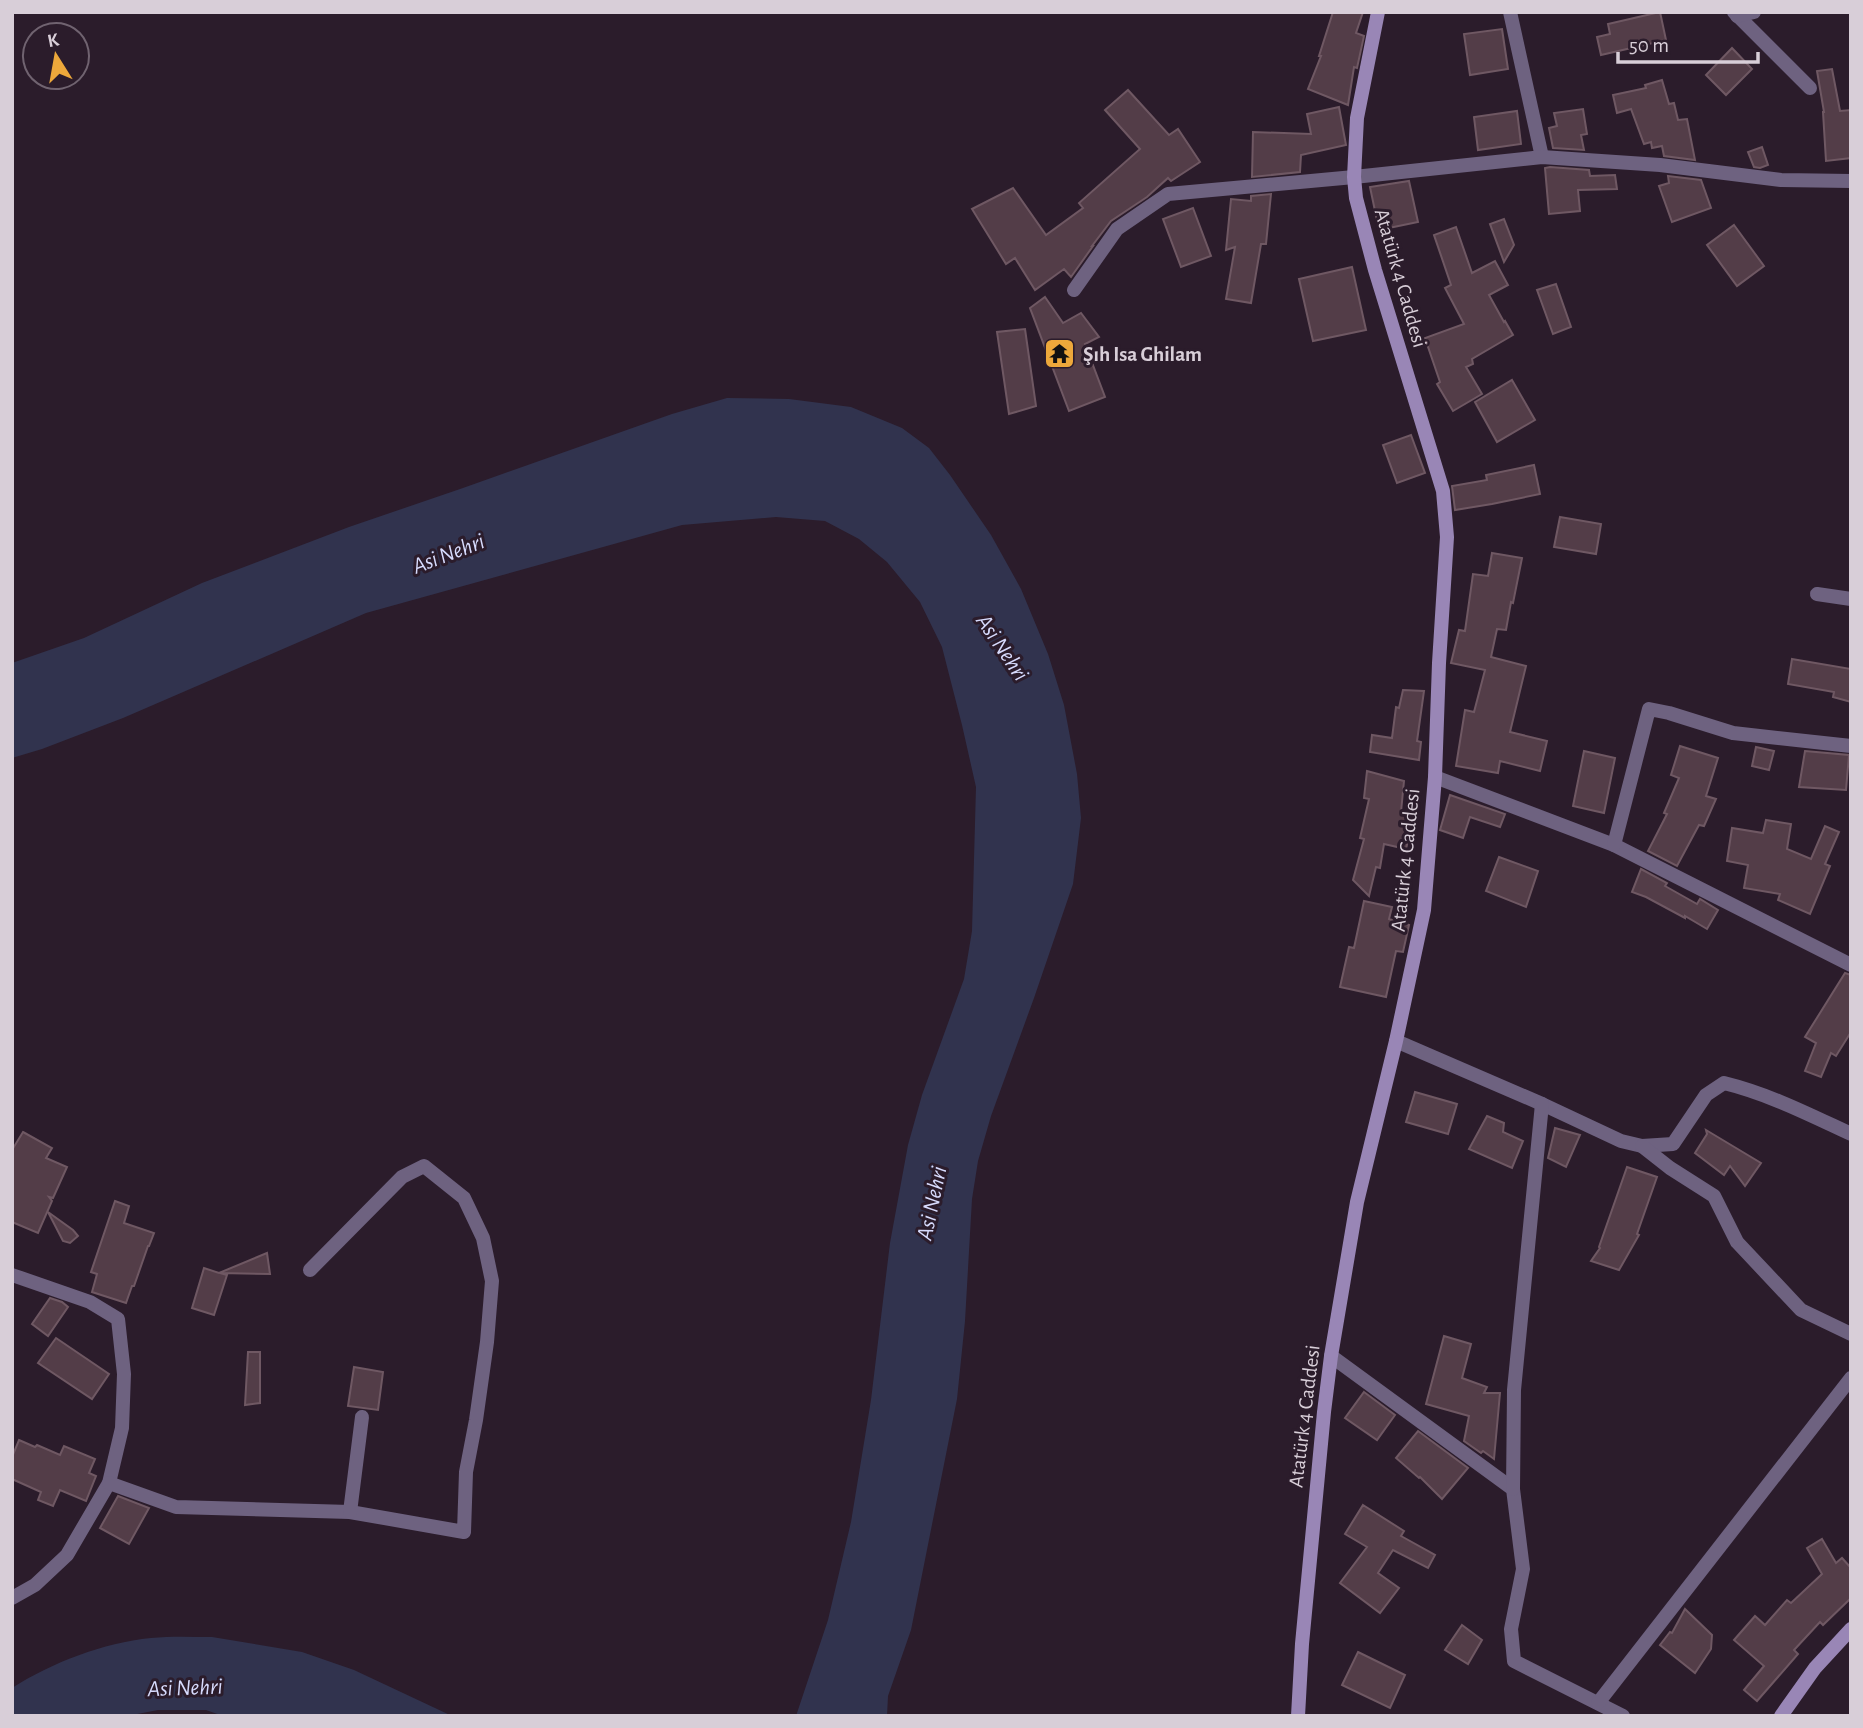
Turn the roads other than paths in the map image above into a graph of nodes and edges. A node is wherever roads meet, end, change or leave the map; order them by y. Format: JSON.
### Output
{"nodes":[{"id":1,"x":1378,"y":12,"type":"edge"},
{"id":2,"x":1510,"y":12,"type":"edge"},
{"id":3,"x":1754,"y":12,"type":"edge"},
{"id":4,"x":1735,"y":14,"type":"edge"},
{"id":5,"x":1810,"y":88,"type":"dead end"},
{"id":6,"x":1542,"y":156,"type":"junction"},
{"id":7,"x":1354,"y":177,"type":"junction"},
{"id":8,"x":1851,"y":181,"type":"edge"},
{"id":9,"x":1074,"y":290,"type":"dead end"},
{"id":10,"x":1817,"y":594,"type":"dead end"},
{"id":11,"x":1851,"y":599,"type":"edge"},
{"id":12,"x":1851,"y":746,"type":"edge"},
{"id":13,"x":1434,"y":777,"type":"junction"},
{"id":14,"x":1614,"y":845,"type":"junction"},
{"id":15,"x":1851,"y":964,"type":"edge"},
{"id":16,"x":1396,"y":1041,"type":"junction"},
{"id":17,"x":1542,"y":1104,"type":"junction"},
{"id":18,"x":1851,"y":1135,"type":"edge"},
{"id":19,"x":1642,"y":1146,"type":"junction"},
{"id":20,"x":310,"y":1270,"type":"dead end"},
{"id":21,"x":12,"y":1275,"type":"edge"},
{"id":22,"x":1851,"y":1334,"type":"edge"},
{"id":23,"x":1331,"y":1356,"type":"junction"},
{"id":24,"x":1851,"y":1378,"type":"edge"},
{"id":25,"x":362,"y":1417,"type":"dead end"},
{"id":26,"x":109,"y":1483,"type":"junction"},
{"id":27,"x":1513,"y":1489,"type":"junction"},
{"id":28,"x":349,"y":1512,"type":"junction"},
{"id":29,"x":12,"y":1598,"type":"edge"},
{"id":30,"x":1851,"y":1629,"type":"edge"},
{"id":31,"x":1598,"y":1703,"type":"junction"},
{"id":32,"x":1298,"y":1716,"type":"edge"},
{"id":33,"x":1623,"y":1716,"type":"edge"},
{"id":34,"x":1782,"y":1716,"type":"edge"}],
"edges":[{"from":1,"to":7,"type":"street","name":"Atatürk 4 Caddesi"},
{"from":2,"to":6,"type":"street"},
{"from":3,"to":4,"type":"street"},
{"from":4,"to":5,"type":"street"},
{"from":6,"to":7,"type":"street"},
{"from":6,"to":8,"type":"street"},
{"from":7,"to":9,"type":"street"},
{"from":7,"to":13,"type":"street","name":"Atatürk 4 Caddesi"},
{"from":10,"to":11,"type":"street"},
{"from":12,"to":14,"type":"street"},
{"from":13,"to":14,"type":"street"},
{"from":13,"to":16,"type":"street","name":"Atatürk 4 Caddesi"},
{"from":14,"to":15,"type":"street"},
{"from":16,"to":17,"type":"street"},
{"from":16,"to":23,"type":"street","name":"Atatürk 4 Caddesi"},
{"from":17,"to":19,"type":"street"},
{"from":17,"to":27,"type":"street"},
{"from":18,"to":19,"type":"street"},
{"from":19,"to":22,"type":"street"},
{"from":20,"to":28,"type":"street"},
{"from":21,"to":26,"type":"street"},
{"from":23,"to":27,"type":"street"},
{"from":23,"to":32,"type":"street","name":"Atatürk 4 Caddesi"},
{"from":24,"to":31,"type":"street"},
{"from":25,"to":28,"type":"street"},
{"from":26,"to":28,"type":"street"},
{"from":26,"to":29,"type":"street"},
{"from":27,"to":31,"type":"street"},
{"from":30,"to":34,"type":"street"},
{"from":31,"to":33,"type":"street"}]}
